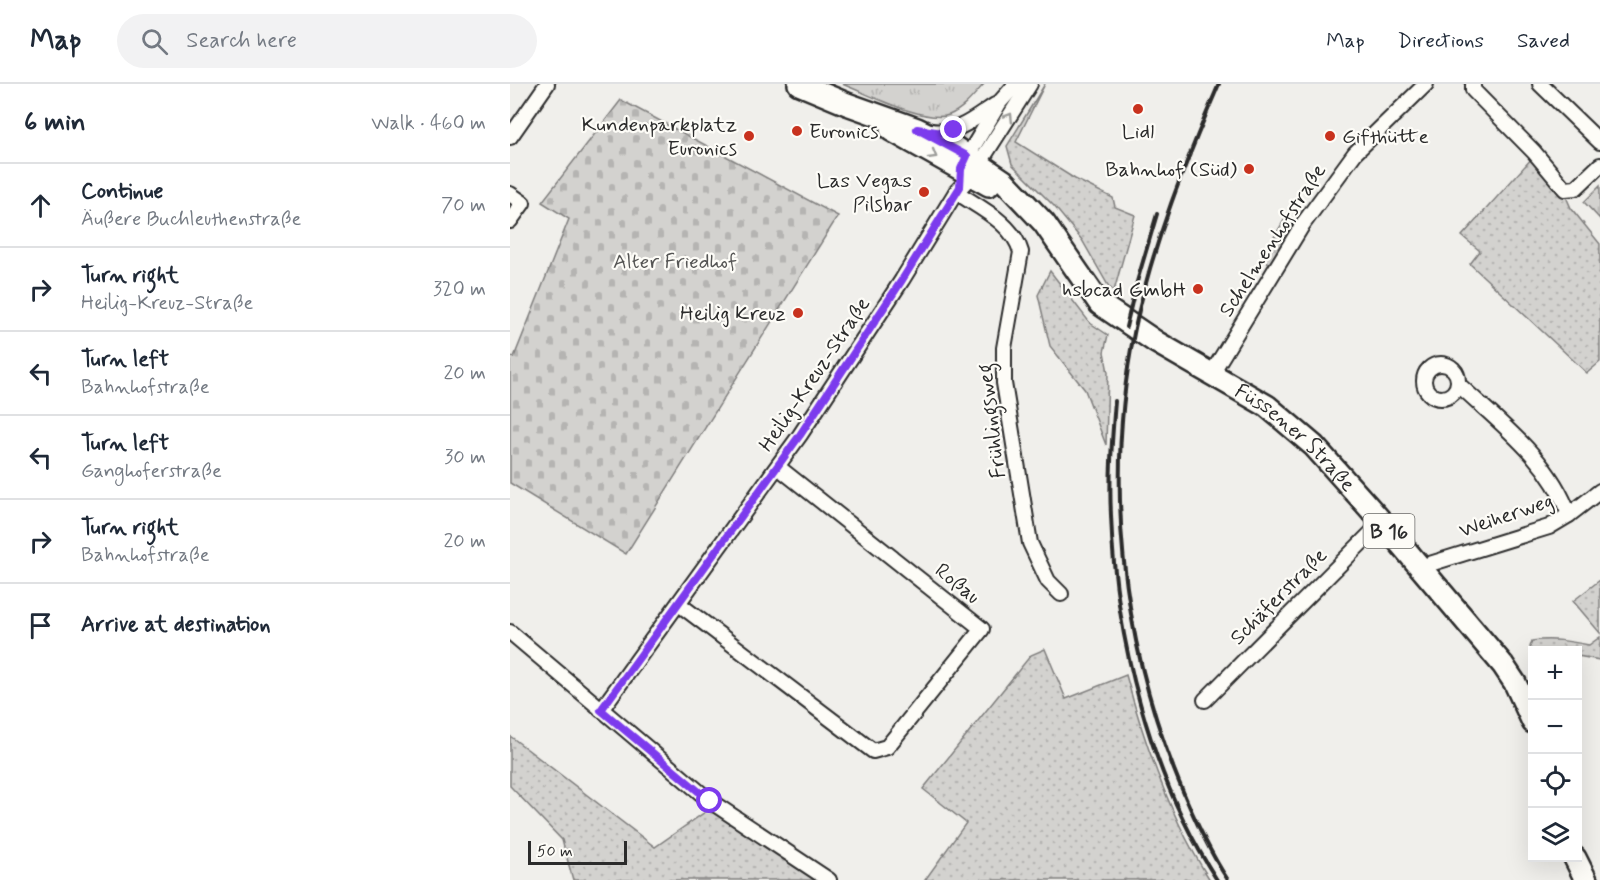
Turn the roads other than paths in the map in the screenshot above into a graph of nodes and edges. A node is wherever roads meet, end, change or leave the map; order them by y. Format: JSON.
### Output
{"nodes":[{"id":1,"x":547,"y":84,"type":"edge"},
{"id":2,"x":799,"y":84,"type":"edge"},
{"id":3,"x":1016,"y":84,"type":"edge"},
{"id":4,"x":1030,"y":84,"type":"edge"},
{"id":5,"x":1426,"y":84,"type":"edge"},
{"id":6,"x":1473,"y":84,"type":"edge"},
{"id":7,"x":1540,"y":84,"type":"edge"},
{"id":8,"x":1000,"y":102,"type":"junction"},
{"id":9,"x":847,"y":104,"type":"junction"},
{"id":10,"x":917,"y":129,"type":"junction"},
{"id":11,"x":510,"y":136,"type":"edge"},
{"id":12,"x":1600,"y":142,"type":"edge"},
{"id":13,"x":1600,"y":165,"type":"edge"},
{"id":14,"x":966,"y":174,"type":"junction"},
{"id":15,"x":510,"y":194,"type":"edge"},
{"id":16,"x":510,"y":221,"type":"edge"},
{"id":17,"x":1212,"y":373,"type":"junction"},
{"id":18,"x":1458,"y":384,"type":"dead end"},
{"id":19,"x":778,"y":467,"type":"junction"},
{"id":20,"x":1600,"y":491,"type":"edge"},
{"id":21,"x":1569,"y":515,"type":"junction"},
{"id":22,"x":1382,"y":522,"type":"junction"},
{"id":23,"x":1420,"y":567,"type":"junction"},
{"id":24,"x":1061,"y":594,"type":"dead end"},
{"id":25,"x":679,"y":604,"type":"junction"},
{"id":26,"x":510,"y":632,"type":"edge"},
{"id":27,"x":1205,"y":700,"type":"dead end"},
{"id":28,"x":601,"y":710,"type":"junction"},
{"id":29,"x":1528,"y":711,"type":"edge"},
{"id":30,"x":1577,"y":862,"type":"edge"},
{"id":31,"x":829,"y":880,"type":"edge"},
{"id":32,"x":1586,"y":880,"type":"edge"}],
"edges":[{"from":1,"to":11,"type":"street"},
{"from":2,"to":9,"type":"main road","number":"B 16"},
{"from":3,"to":8,"type":"street"},
{"from":14,"to":4,"type":"street","one_way":true},
{"from":5,"to":17,"type":"street","name":"Schelmenhofstraße"},
{"from":6,"to":13,"type":"street"},
{"from":7,"to":12,"type":"street"},
{"from":8,"to":10,"type":"street"},
{"from":8,"to":14,"type":"street"},
{"from":9,"to":10,"type":"main road","number":"B 16"},
{"from":9,"to":14,"type":"main road","number":"B 16","one_way":true},
{"from":10,"to":14,"type":"main road","number":"B 16"},
{"from":14,"to":17,"type":"main road","name":"Füssener Straße","number":"B 16"},
{"from":14,"to":19,"type":"street","name":"Heilig-Kreuz-Straße"},
{"from":14,"to":24,"type":"street","name":"Frühlingsweg"},
{"from":15,"to":16,"type":"street"},
{"from":17,"to":22,"type":"main road","name":"Füssener Straße","number":"B 16"},
{"from":18,"to":21,"type":"street"},
{"from":19,"to":25,"type":"street","name":"Heilig-Kreuz-Straße"},
{"from":19,"to":25,"type":"street","name":"Roßau"},
{"from":20,"to":21,"type":"street","name":"Weiherweg"},
{"from":21,"to":23,"type":"street","name":"Weiherweg"},
{"from":22,"to":23,"type":"main road","name":"Füssener Straße","number":"B 16"},
{"from":22,"to":27,"type":"street","name":"Schäferstraße"},
{"from":23,"to":29,"type":"main road","name":"Füssener Straße","number":"B 16"},
{"from":25,"to":28,"type":"street","name":"Heilig-Kreuz-Straße"},
{"from":26,"to":28,"type":"street"},
{"from":28,"to":31,"type":"street"},
{"from":30,"to":32,"type":"main road"}]}
